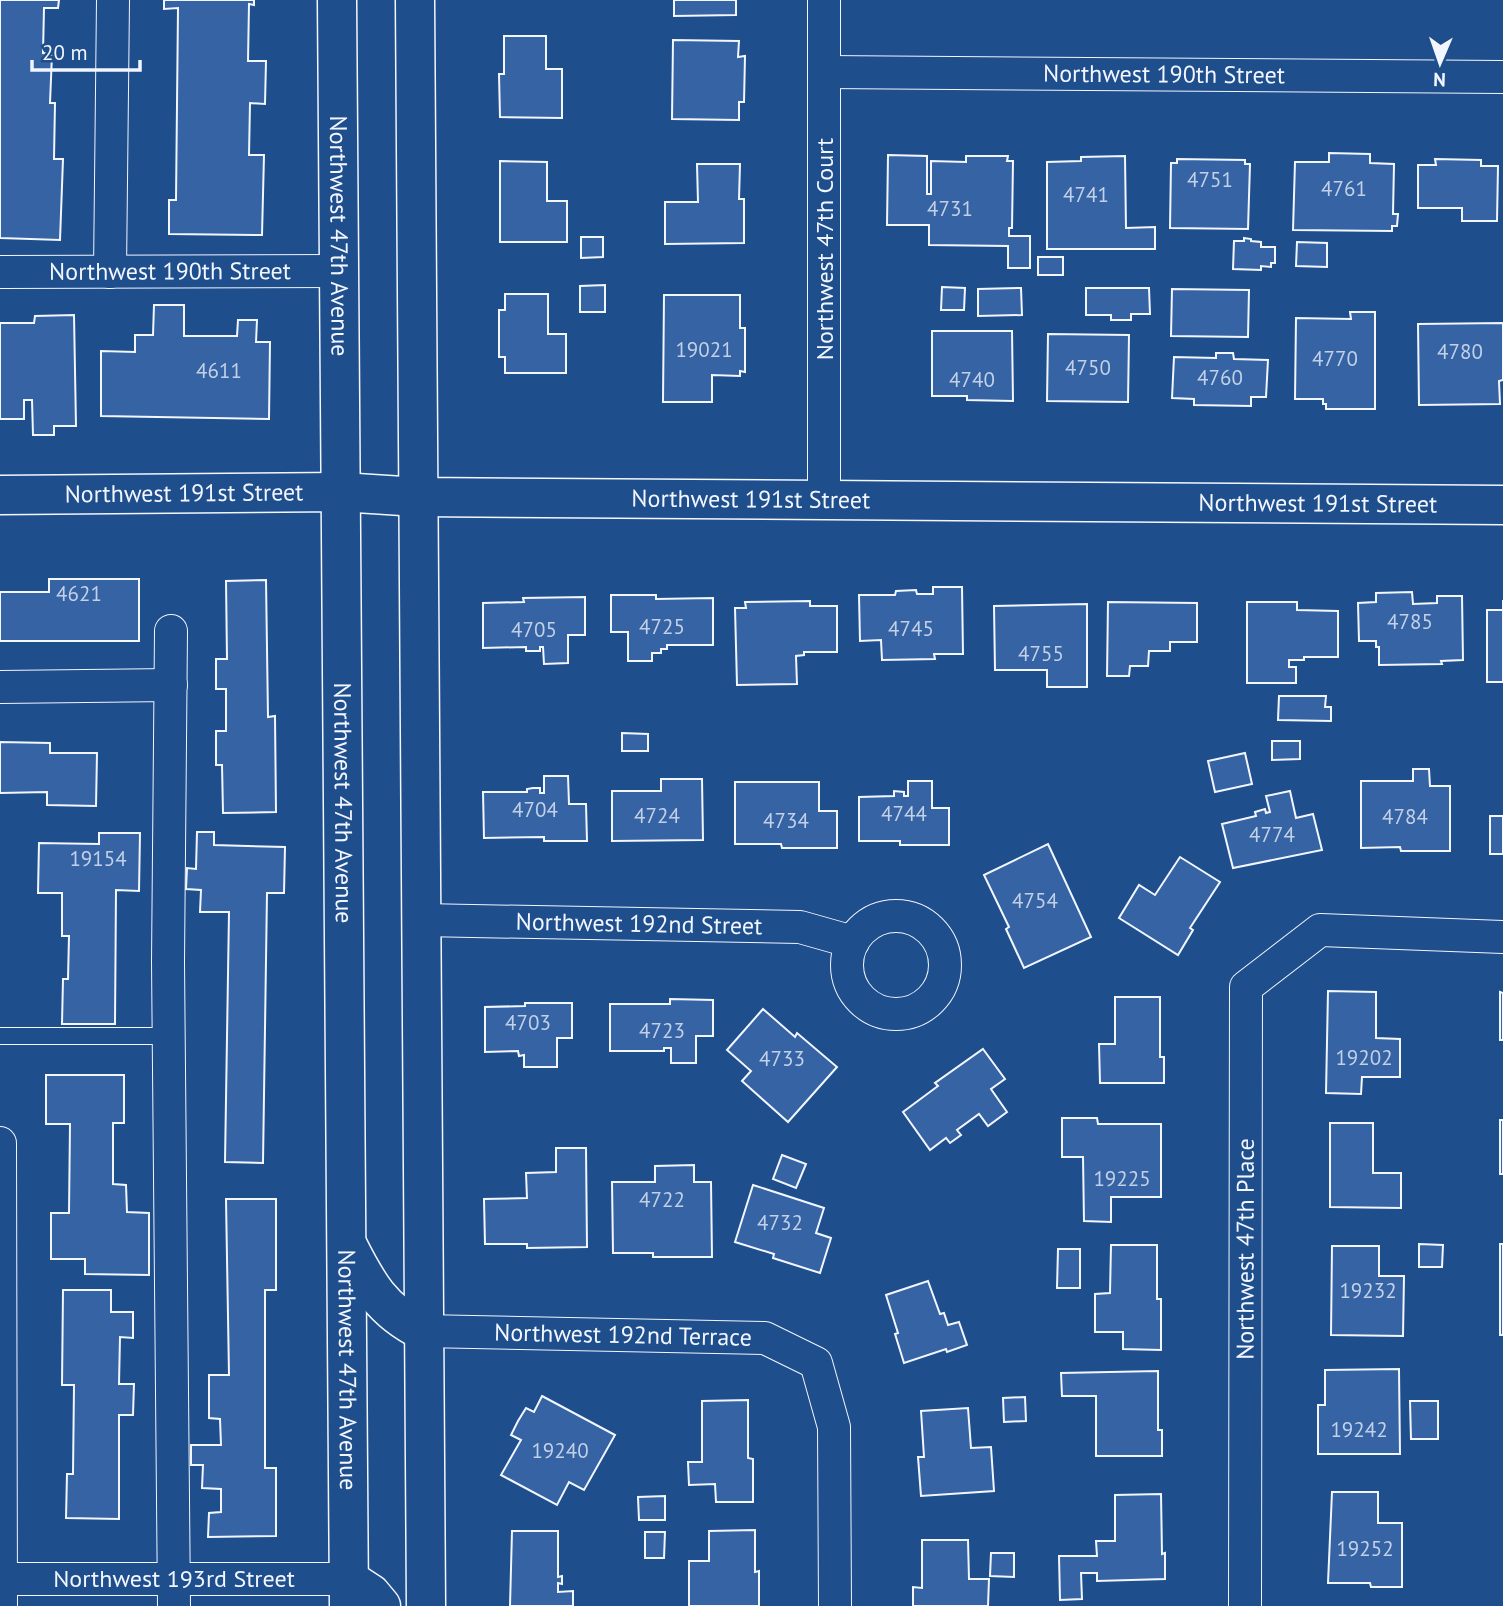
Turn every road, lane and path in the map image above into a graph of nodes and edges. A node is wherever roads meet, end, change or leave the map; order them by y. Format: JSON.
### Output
{"nodes":[{"id":1,"x":113,"y":0,"type":"edge"},
{"id":2,"x":337,"y":0,"type":"edge"},
{"id":3,"x":415,"y":0,"type":"edge"},
{"id":4,"x":824,"y":0,"type":"edge"},
{"id":5,"x":825,"y":72,"type":"junction"},
{"id":6,"x":1503,"y":77,"type":"edge"},
{"id":7,"x":338,"y":271,"type":"junction"},
{"id":8,"x":0,"y":272,"type":"edge"},
{"id":9,"x":110,"y":272,"type":"junction"},
{"id":10,"x":341,"y":492,"type":"junction"},
{"id":11,"x":0,"y":495,"type":"edge"},
{"id":12,"x":418,"y":496,"type":"junction"},
{"id":13,"x":824,"y":498,"type":"junction"},
{"id":14,"x":1503,"y":505,"type":"edge"},
{"id":15,"x":171,"y":631,"type":"dead end"},
{"id":16,"x":172,"y":685,"type":"junction"},
{"id":17,"x":0,"y":687,"type":"edge"},
{"id":18,"x":422,"y":920,"type":"junction"},
{"id":19,"x":1503,"y":937,"type":"edge"},
{"id":20,"x":853,"y":942,"type":"dead end"},
{"id":21,"x":0,"y":1036,"type":"edge"},
{"id":22,"x":169,"y":1036,"type":"junction"},
{"id":23,"x":0,"y":1143,"type":"edge"},
{"id":24,"x":1,"y":1209,"type":"edge"},
{"id":25,"x":345,"y":1239,"type":"junction"},
{"id":26,"x":423,"y":1331,"type":"junction"},
{"id":27,"x":1,"y":1579,"type":"edge"},
{"id":28,"x":174,"y":1592,"type":"edge"},
{"id":29,"x":348,"y":1592,"type":"edge"},
{"id":30,"x":1,"y":1606,"type":"edge"},
{"id":31,"x":380,"y":1606,"type":"edge"},
{"id":32,"x":426,"y":1606,"type":"edge"},
{"id":33,"x":835,"y":1606,"type":"edge"},
{"id":34,"x":1245,"y":1606,"type":"edge"}],
"edges":[{"from":1,"to":9,"type":"street"},
{"from":2,"to":7,"type":"main road","name":"Northwest 47th Avenue"},
{"from":3,"to":12,"type":"main road"},
{"from":4,"to":5,"type":"street","name":"Northwest 47th Court"},
{"from":5,"to":6,"type":"street","name":"Northwest 190th Street"},
{"from":5,"to":13,"type":"street","name":"Northwest 47th Court"},
{"from":7,"to":9,"type":"street","name":"Northwest 190th Street"},
{"from":7,"to":10,"type":"main road","name":"Northwest 47th Avenue"},
{"from":8,"to":9,"type":"street","name":"Northwest 190th Street"},
{"from":10,"to":11,"type":"main road","name":"Northwest 191st Street"},
{"from":10,"to":12,"type":"main road","name":"Northwest 191st Street"},
{"from":10,"to":25,"type":"main road","name":"Northwest 47th Avenue"},
{"from":12,"to":13,"type":"main road","name":"Northwest 191st Street"},
{"from":12,"to":18,"type":"main road"},
{"from":13,"to":14,"type":"main road","name":"Northwest 191st Street"},
{"from":15,"to":16,"type":"street"},
{"from":16,"to":17,"type":"street"},
{"from":16,"to":22,"type":"street"},
{"from":18,"to":20,"type":"street","name":"Northwest 192nd Street"},
{"from":18,"to":26,"type":"main road"},
{"from":19,"to":34,"type":"street","name":"Northwest 47th Place"},
{"from":21,"to":22,"type":"lane"},
{"from":22,"to":28,"type":"street"},
{"from":23,"to":24,"type":"street"},
{"from":24,"to":27,"type":"street"},
{"from":25,"to":26,"type":"main road"},
{"from":25,"to":29,"type":"main road","name":"Northwest 47th Avenue"},
{"from":26,"to":32,"type":"main road"},
{"from":26,"to":33,"type":"street","name":"Northwest 192nd Terrace"},
{"from":27,"to":28,"type":"street","name":"Northwest 193rd Street"},
{"from":27,"to":30,"type":"street"},
{"from":28,"to":29,"type":"street","name":"Northwest 193rd Street"},
{"from":29,"to":31,"type":"main road"}]}
